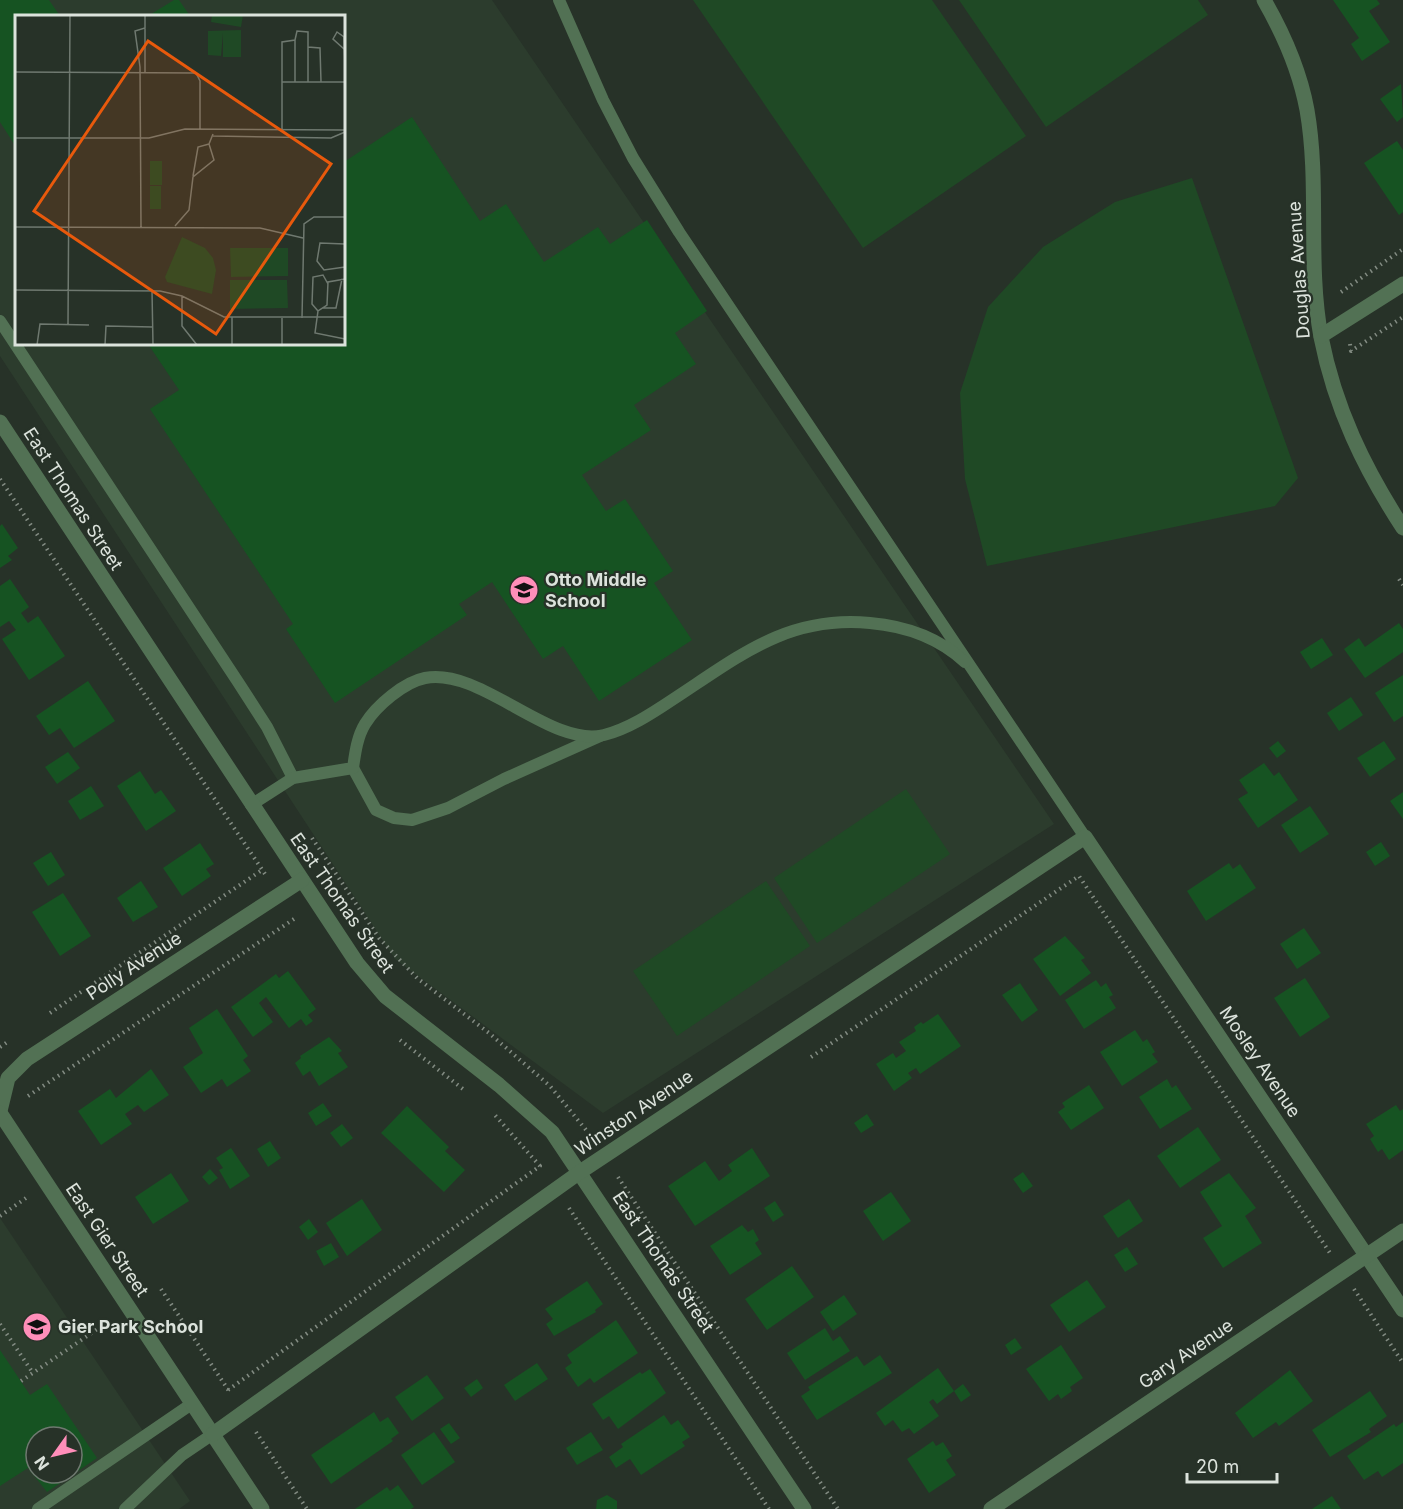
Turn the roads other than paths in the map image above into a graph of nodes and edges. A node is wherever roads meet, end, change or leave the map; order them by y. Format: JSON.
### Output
{"nodes":[{"id":1,"x":559,"y":0,"type":"edge"},
{"id":2,"x":1264,"y":0,"type":"edge"},
{"id":3,"x":1403,"y":284,"type":"edge"},
{"id":4,"x":0,"y":321,"type":"edge"},
{"id":5,"x":1321,"y":336,"type":"junction"},
{"id":6,"x":15,"y":344,"type":"edge"},
{"id":7,"x":16,"y":345,"type":"edge"},
{"id":8,"x":0,"y":422,"type":"edge"},
{"id":9,"x":1403,"y":528,"type":"edge"},
{"id":10,"x":977,"y":673,"type":"junction"},
{"id":11,"x":601,"y":736,"type":"junction"},
{"id":12,"x":353,"y":768,"type":"junction"},
{"id":13,"x":293,"y":778,"type":"junction"},
{"id":14,"x":251,"y":805,"type":"junction"},
{"id":15,"x":1085,"y":837,"type":"junction"},
{"id":16,"x":302,"y":880,"type":"junction"},
{"id":17,"x":0,"y":1107,"type":"edge"},
{"id":18,"x":580,"y":1172,"type":"junction"},
{"id":19,"x":1403,"y":1231,"type":"edge"},
{"id":20,"x":1366,"y":1255,"type":"junction"},
{"id":21,"x":1403,"y":1310,"type":"edge"},
{"id":22,"x":193,"y":1403,"type":"junction"},
{"id":23,"x":213,"y":1434,"type":"junction"},
{"id":24,"x":38,"y":1509,"type":"edge"},
{"id":25,"x":125,"y":1509,"type":"edge"},
{"id":26,"x":262,"y":1509,"type":"edge"},
{"id":27,"x":804,"y":1509,"type":"edge"},
{"id":28,"x":992,"y":1509,"type":"edge"}],
"edges":[{"from":1,"to":10,"type":"lane"},
{"from":2,"to":5,"type":"street","name":"Douglas Avenue"},
{"from":3,"to":5,"type":"street"},
{"from":4,"to":6,"type":"lane"},
{"from":5,"to":9,"type":"street","name":"Douglas Avenue"},
{"from":7,"to":13,"type":"lane"},
{"from":8,"to":14,"type":"street","name":"East Thomas Street"},
{"from":10,"to":11,"type":"lane"},
{"from":10,"to":15,"type":"lane"},
{"from":11,"to":12,"type":"lane"},
{"from":11,"to":12,"type":"lane"},
{"from":12,"to":13,"type":"lane"},
{"from":13,"to":14,"type":"lane"},
{"from":14,"to":16,"type":"street","name":"East Thomas Street"},
{"from":15,"to":18,"type":"street","name":"Winston Avenue"},
{"from":15,"to":20,"type":"street","name":"Mosley Avenue"},
{"from":16,"to":17,"type":"street","name":"Polly Avenue"},
{"from":16,"to":18,"type":"street","name":"East Thomas Street"},
{"from":17,"to":22,"type":"street","name":"East Gier Street"},
{"from":18,"to":23,"type":"street","name":"Winston Avenue"},
{"from":18,"to":27,"type":"street","name":"East Thomas Street"},
{"from":19,"to":20,"type":"street","name":"Gary Avenue"},
{"from":20,"to":21,"type":"street","name":"Mosley Avenue"},
{"from":20,"to":28,"type":"street","name":"Gary Avenue"},
{"from":22,"to":23,"type":"street","name":"East Gier Street"},
{"from":22,"to":24,"type":"lane"},
{"from":23,"to":25,"type":"lane"},
{"from":23,"to":26,"type":"street","name":"East Gier Street"}]}
